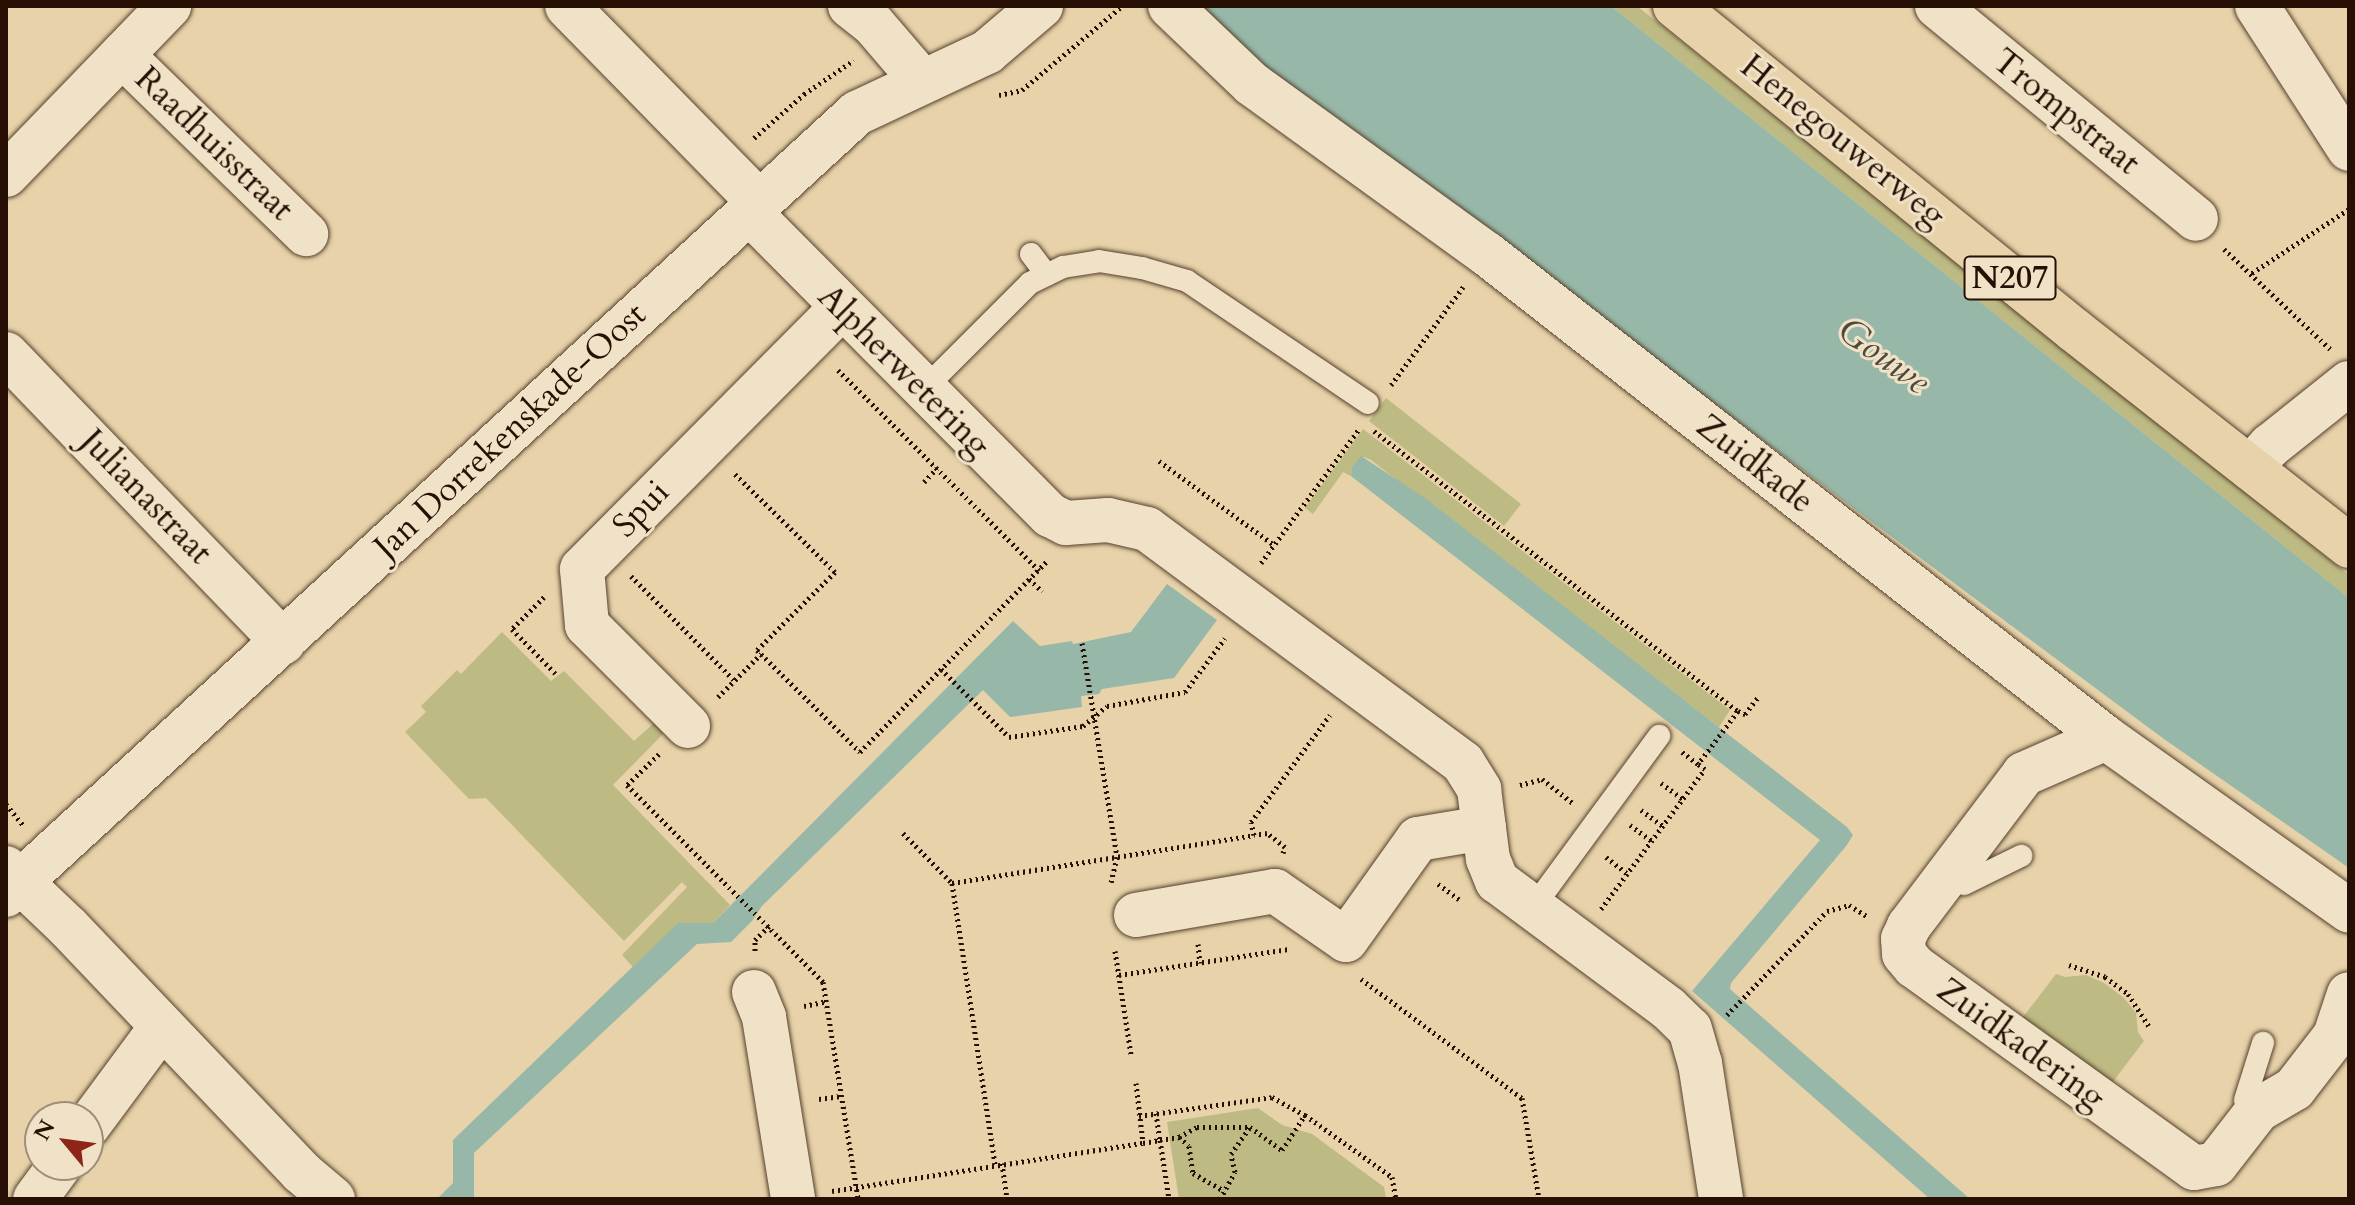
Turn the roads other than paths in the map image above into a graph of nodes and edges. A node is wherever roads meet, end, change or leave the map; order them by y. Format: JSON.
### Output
{"nodes":[{"id":1,"x":169,"y":6,"type":"edge"},
{"id":2,"x":567,"y":6,"type":"edge"},
{"id":3,"x":850,"y":6,"type":"edge"},
{"id":4,"x":1041,"y":6,"type":"edge"},
{"id":5,"x":1170,"y":6,"type":"edge"},
{"id":6,"x":1675,"y":6,"type":"edge"},
{"id":7,"x":1937,"y":6,"type":"edge"},
{"id":8,"x":2257,"y":6,"type":"edge"},
{"id":9,"x":122,"y":55,"type":"junction"},
{"id":10,"x":921,"y":80,"type":"junction"},
{"id":11,"x":15,"y":148,"type":"edge"},
{"id":12,"x":2349,"y":149,"type":"edge"},
{"id":13,"x":753,"y":207,"type":"junction"},
{"id":14,"x":2196,"y":219,"type":"road end"},
{"id":15,"x":306,"y":234,"type":"dead end"},
{"id":16,"x":1031,"y":254,"type":"dead end"},
{"id":17,"x":1047,"y":275,"type":"junction"},
{"id":18,"x":841,"y":308,"type":"junction"},
{"id":19,"x":6,"y":354,"type":"edge"},
{"id":20,"x":2342,"y":376,"type":"edge"},
{"id":21,"x":923,"y":390,"type":"junction"},
{"id":22,"x":1366,"y":413,"type":"road end"},
{"id":23,"x":2250,"y":468,"type":"junction"},
{"id":24,"x":2349,"y":546,"type":"edge"},
{"id":25,"x":283,"y":642,"type":"junction"},
{"id":26,"x":688,"y":726,"type":"dead end"},
{"id":27,"x":1659,"y":736,"type":"dead end"},
{"id":28,"x":2106,"y":738,"type":"junction"},
{"id":29,"x":1482,"y":811,"type":"junction"},
{"id":30,"x":2021,"y":856,"type":"dead end"},
{"id":31,"x":11,"y":882,"type":"edge"},
{"id":32,"x":1964,"y":884,"type":"dead end"},
{"id":33,"x":1532,"y":909,"type":"junction"},
{"id":34,"x":2349,"y":911,"type":"edge"},
{"id":35,"x":1136,"y":915,"type":"dead end"},
{"id":36,"x":754,"y":992,"type":"dead end"},
{"id":37,"x":2349,"y":994,"type":"edge"},
{"id":38,"x":162,"y":1026,"type":"junction"},
{"id":39,"x":2263,"y":1043,"type":"dead end"},
{"id":40,"x":2245,"y":1100,"type":"dead end"},
{"id":41,"x":104,"y":1104,"type":"edge"},
{"id":42,"x":48,"y":1181,"type":"edge"},
{"id":43,"x":810,"y":1195,"type":"edge"},
{"id":44,"x":35,"y":1199,"type":"edge"},
{"id":45,"x":333,"y":1199,"type":"edge"},
{"id":46,"x":1721,"y":1199,"type":"edge"}],
"edges":[{"from":1,"to":9,"type":"street"},
{"from":2,"to":13,"type":"street"},
{"from":3,"to":10,"type":"street"},
{"from":4,"to":10,"type":"street","name":"Jan Dorrekenskade-Oost"},
{"from":5,"to":28,"type":"street","name":"Zuidkade"},
{"from":6,"to":23,"type":"main road","name":"Henegouwerweg","number":"N207"},
{"from":7,"to":14,"type":"street","name":"Trompstraat"},
{"from":8,"to":12,"type":"street"},
{"from":9,"to":11,"type":"street"},
{"from":9,"to":15,"type":"street","name":"Raadhuisstraat"},
{"from":10,"to":13,"type":"street","name":"Jan Dorrekenskade-Oost"},
{"from":13,"to":18,"type":"street","name":"Alpherwetering"},
{"from":13,"to":25,"type":"street","name":"Jan Dorrekenskade-Oost"},
{"from":16,"to":17,"type":"lane"},
{"from":17,"to":21,"type":"lane"},
{"from":17,"to":22,"type":"lane"},
{"from":18,"to":21,"type":"street","name":"Alpherwetering"},
{"from":18,"to":26,"type":"street","name":"Spui"},
{"from":19,"to":25,"type":"street","name":"Julianastraat"},
{"from":20,"to":23,"type":"street"},
{"from":21,"to":29,"type":"street","name":"Alpherwetering"},
{"from":23,"to":24,"type":"main road","name":"Henegouwerweg","number":"N207"},
{"from":25,"to":31,"type":"street","name":"Jan Dorrekenskade-Oost"},
{"from":27,"to":33,"type":"lane"},
{"from":28,"to":34,"type":"street","name":"Zuidkade"},
{"from":28,"to":37,"type":"street","name":"Zuidkadering"},
{"from":29,"to":33,"type":"street"},
{"from":29,"to":35,"type":"street"},
{"from":30,"to":32,"type":"lane"},
{"from":31,"to":38,"type":"street"},
{"from":33,"to":46,"type":"street"},
{"from":36,"to":43,"type":"street"},
{"from":38,"to":41,"type":"street"},
{"from":38,"to":45,"type":"street"},
{"from":39,"to":40,"type":"lane"},
{"from":42,"to":44,"type":"street"}]}
